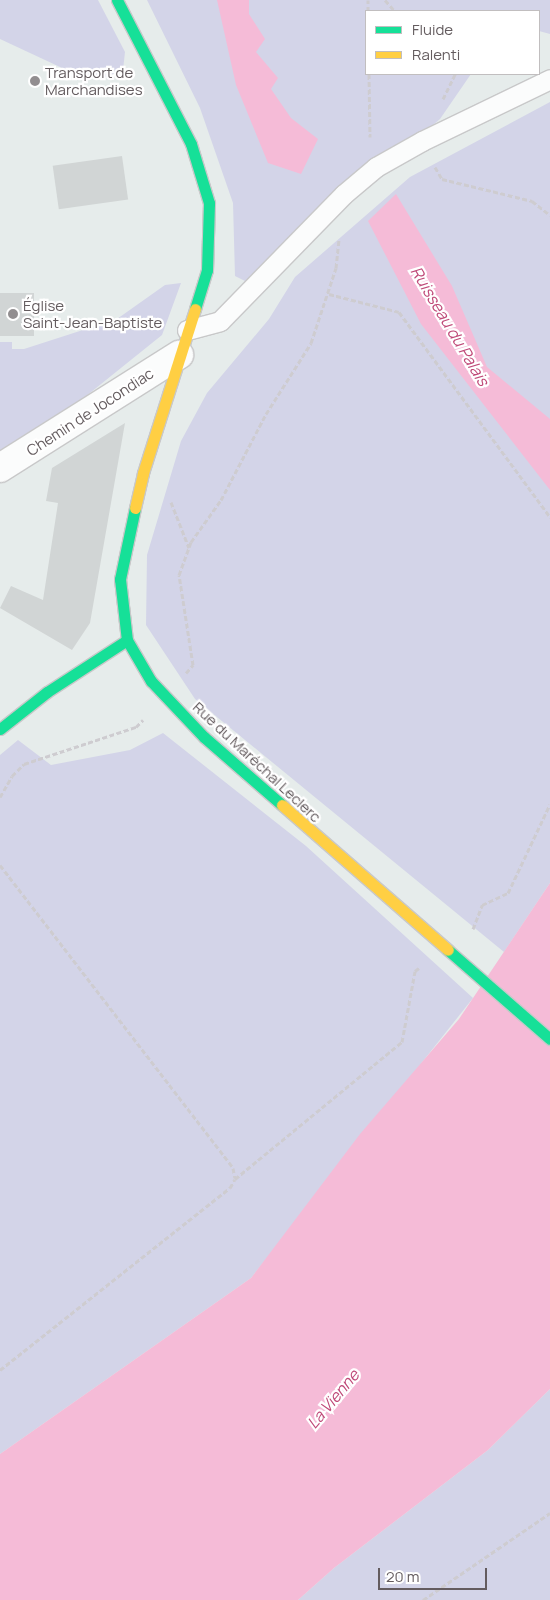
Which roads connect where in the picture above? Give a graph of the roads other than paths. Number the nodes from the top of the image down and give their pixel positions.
1 (116, 0) edge
2 (550, 79) edge
3 (183, 343) junction
4 (0, 468) edge
5 (127, 640) junction
6 (0, 728) edge
7 (550, 1039) edge

1 - 3 main road, Rue du Maréchal Leclerc
2 - 3 lane
3 - 4 street, Chemin de Jocondiac
3 - 5 main road, Rue du Maréchal Leclerc
5 - 6 main road
5 - 7 main road, Rue du Maréchal Leclerc

